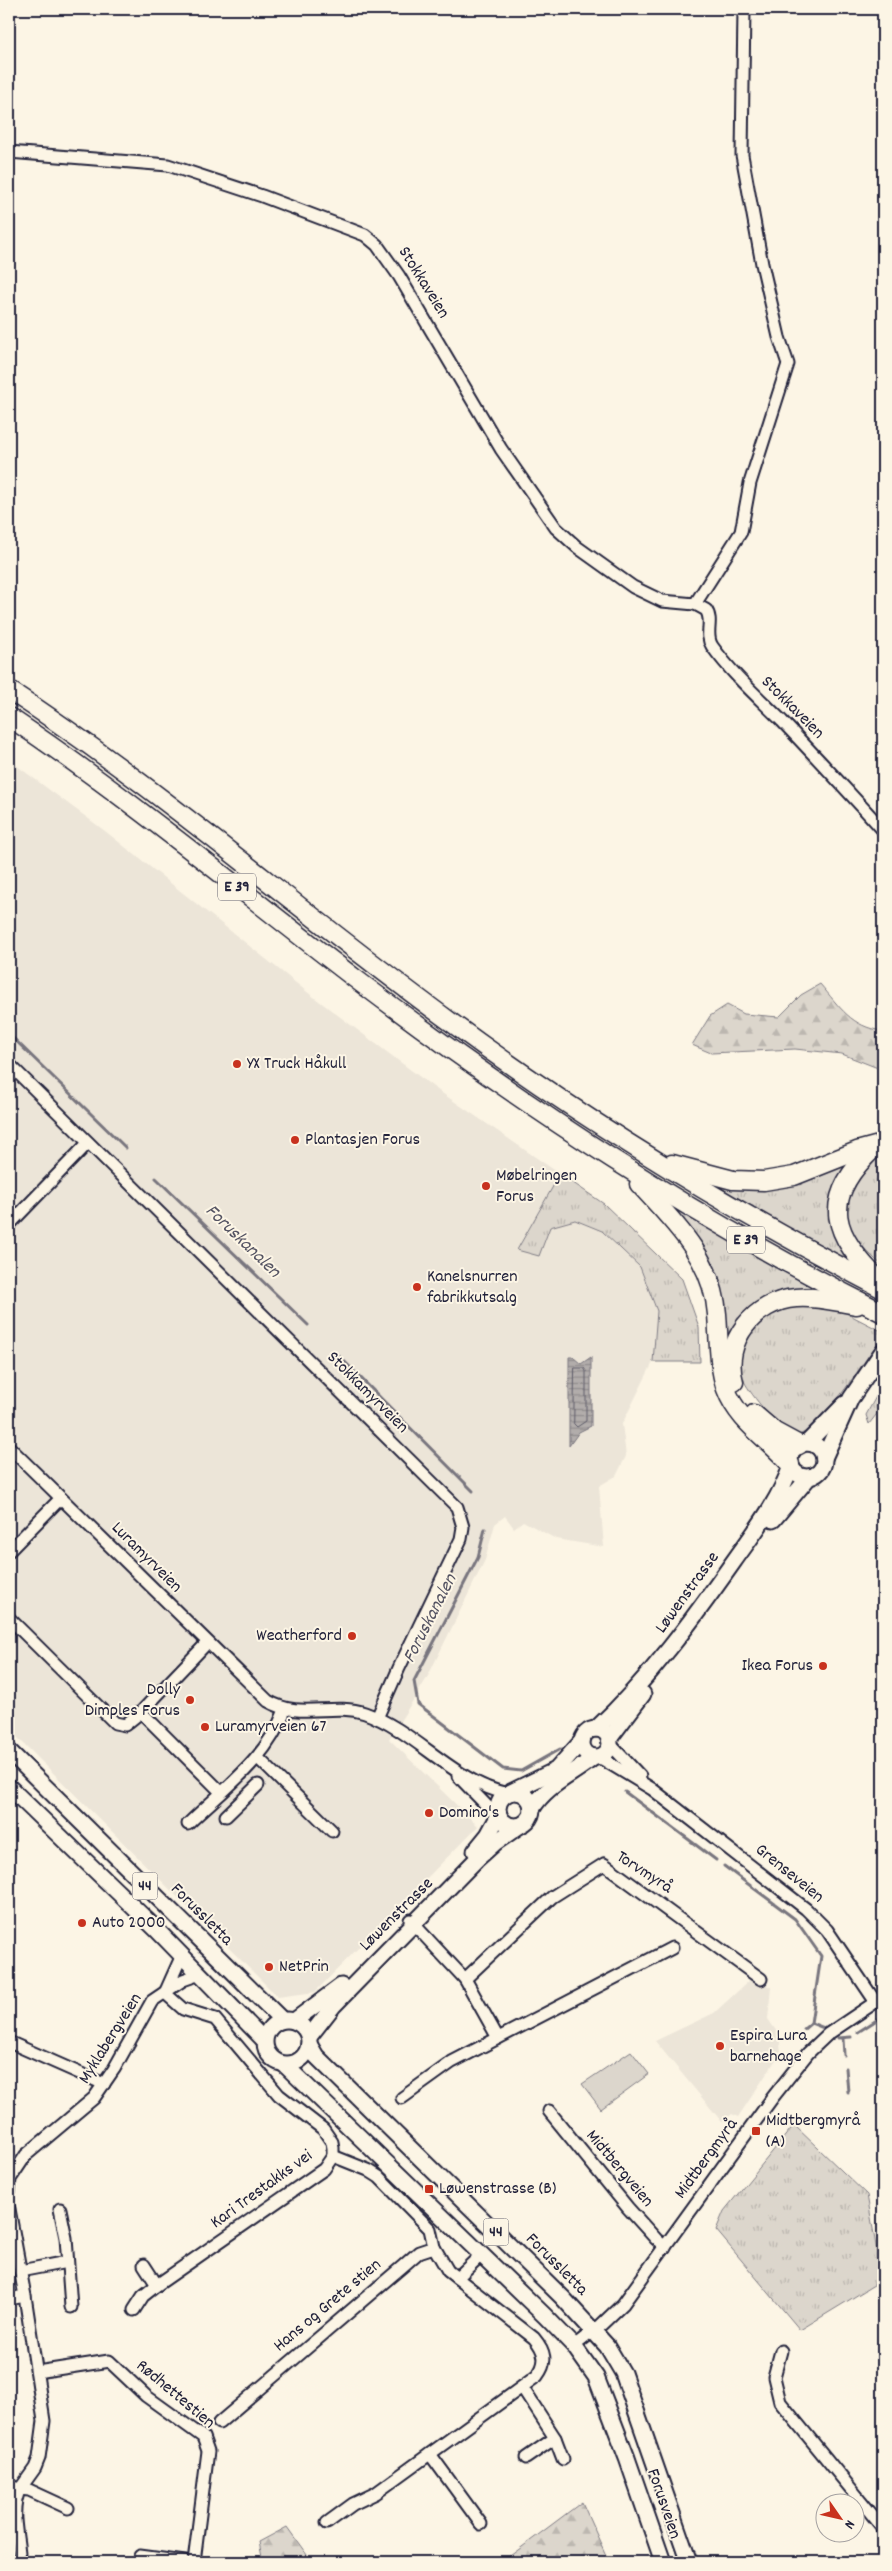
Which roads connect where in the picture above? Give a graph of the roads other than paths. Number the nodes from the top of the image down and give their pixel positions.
1 (744, 9) edge
2 (9, 152) edge
3 (695, 604) junction
4 (9, 690) edge
5 (9, 717) edge
6 (883, 830) edge
7 (9, 1064) edge
8 (88, 1143) junction
9 (880, 1145) edge
10 (647, 1157) junction
11 (623, 1167) junction
12 (9, 1225) edge
13 (883, 1285) edge
14 (883, 1289) edge
15 (878, 1310) edge
16 (882, 1353) edge
17 (851, 1398) junction
18 (803, 1444) junction
19 (9, 1447) edge
20 (824, 1458) junction
21 (791, 1464) junction
22 (810, 1477) junction
23 (61, 1498) junction
24 (9, 1550) edge
25 (9, 1618) edge
26 (207, 1643) junction
27 (285, 1710) junction
28 (141, 1712) junction
29 (377, 1718) junction
30 (596, 1729) junction
31 (582, 1741) junction
32 (610, 1741) junction
33 (9, 1751) edge
34 (596, 1757) junction
35 (258, 1758) junction
36 (446, 1764) junction
37 (258, 1785) dead end
38 (9, 1787) edge
39 (652, 1789) junction
40 (221, 1792) junction
41 (510, 1793) junction
42 (532, 1809) junction
43 (499, 1814) junction
44 (226, 1816) dead end
45 (188, 1824) dead end
46 (519, 1826) junction
47 (332, 1831) dead end
48 (412, 1922) junction
49 (672, 1948) dead end
50 (182, 1955) junction
51 (200, 1974) junction
52 (761, 1978) dead end
53 (466, 1979) junction
54 (165, 1993) junction
55 (879, 1999) edge
56 (288, 2021) junction
57 (498, 2038) junction
58 (264, 2040) junction
59 (309, 2041) junction
60 (9, 2042) edge
61 (285, 2065) junction
62 (104, 2084) junction
63 (402, 2098) dead end
64 (549, 2111) dead end
65 (333, 2156) junction
66 (10, 2179) edge
67 (9, 2192) edge
68 (9, 2209) edge
69 (60, 2209) dead end
70 (434, 2247) junction
71 (665, 2247) junction
72 (482, 2254) junction
73 (66, 2262) junction
74 (144, 2265) dead end
75 (20, 2271) junction
76 (457, 2278) junction
77 (157, 2285) junction
78 (25, 2296) junction
79 (9, 2299) edge
80 (71, 2307) dead end
81 (134, 2310) dead end
82 (595, 2331) junction
83 (574, 2346) junction
84 (781, 2351) dead end
85 (37, 2372) junction
86 (522, 2387) junction
87 (219, 2423) dead end
88 (555, 2438) junction
89 (430, 2454) junction
90 (526, 2458) dead end
91 (564, 2459) dead end
92 (14, 2487) edge
93 (68, 2508) dead end
94 (671, 2511) joint
95 (327, 2523) dead end
96 (481, 2524) dead end
97 (883, 2528) edge
98 (19, 2553) dead end
99 (140, 2556) dead end
100 (185, 2562) edge
101 (194, 2562) edge
102 (663, 2562) edge
103 (689, 2562) edge

1 - 3 street
2 - 3 street, Stokkaveien
3 - 6 street, Stokkaveien
4 - 10 highway, E 39
5 - 11 highway, E 39
7 - 8 street, Stokkamyrveien
8 - 12 street
8 - 29 street, Stokkamyrveien
9 - 10 highway, E 39
9 - 13 highway, E 39
10 - 14 highway, E 39
11 - 15 highway, E 39
11 - 21 highway, E 39
15 - 18 highway, E 39
16 - 17 main road
17 - 18 main road
17 - 20 main road
18 - 20 main road
18 - 21 main road
19 - 23 street, Luramyrveien
20 - 22 main road
21 - 22 main road
21 - 30 main road, Løwenstrasse
22 - 32 main road, Løwenstrasse
23 - 24 street
23 - 26 street, Luramyrveien
25 - 28 street
26 - 27 street, Luramyrveien
26 - 28 street
27 - 29 street
27 - 35 street
28 - 40 street
29 - 36 street
30 - 31 main road
30 - 32 main road
31 - 34 main road
31 - 41 main road
32 - 34 main road
32 - 39 street, Grenseveien
33 - 56 main road, Forussletta / 44
34 - 39 street, Grenseveien
34 - 42 main road
35 - 40 street
35 - 47 street
36 - 41 street
36 - 43 street
37 - 44 street
38 - 50 main road, 44
39 - 55 street, Grenseveien
40 - 45 street
41 - 42 main road
41 - 43 main road
42 - 46 main road
43 - 46 main road
43 - 48 main road, Løwenstrasse
46 - 48 main road, Løwenstrasse
48 - 53 street
48 - 56 main road, Løwenstrasse
48 - 59 main road, Løwenstrasse
49 - 57 street
50 - 51 main road, 44
50 - 54 street, Myklabergveien
51 - 54 street, Myklabergveien
51 - 58 main road, 44
52 - 53 street, Torvmyrå
53 - 57 street
54 - 62 street, Myklabergveien
54 - 65 street, Kari Trestakks vei
55 - 71 street, Midtbergmyrå
56 - 58 main road
56 - 59 main road, 44
57 - 63 street
58 - 61 main road, 44
59 - 61 main road
59 - 82 main road, Forussletta / 44
60 - 62 street
61 - 72 main road, 44
62 - 66 street, Myklabergveien
64 - 71 street, Midtbergveien
65 - 70 street
65 - 77 street, Kari Trestakks vei
66 - 67 street, Myklabergveien
68 - 75 street
69 - 73 street
70 - 76 street
70 - 87 street, Hans og Grete stien
71 - 82 street, Midtbergmyrå
72 - 76 street
72 - 83 main road, 44
73 - 75 street
73 - 80 street
74 - 77 street
75 - 78 street
76 - 86 street
77 - 81 street, Kari Trestakks vei
78 - 79 street
78 - 85 street
82 - 83 street, Midtbergmyrå
82 - 94 main road, Forussletta / 44
83 - 102 main road, Forusveien / 44
84 - 97 street
85 - 92 street
85 - 101 street, Rødhettestien
86 - 88 street
86 - 89 street
88 - 90 street
88 - 91 street
89 - 95 street
89 - 96 street
92 - 93 street
92 - 98 street
94 - 103 main road, Forusveien / 44
99 - 100 street

